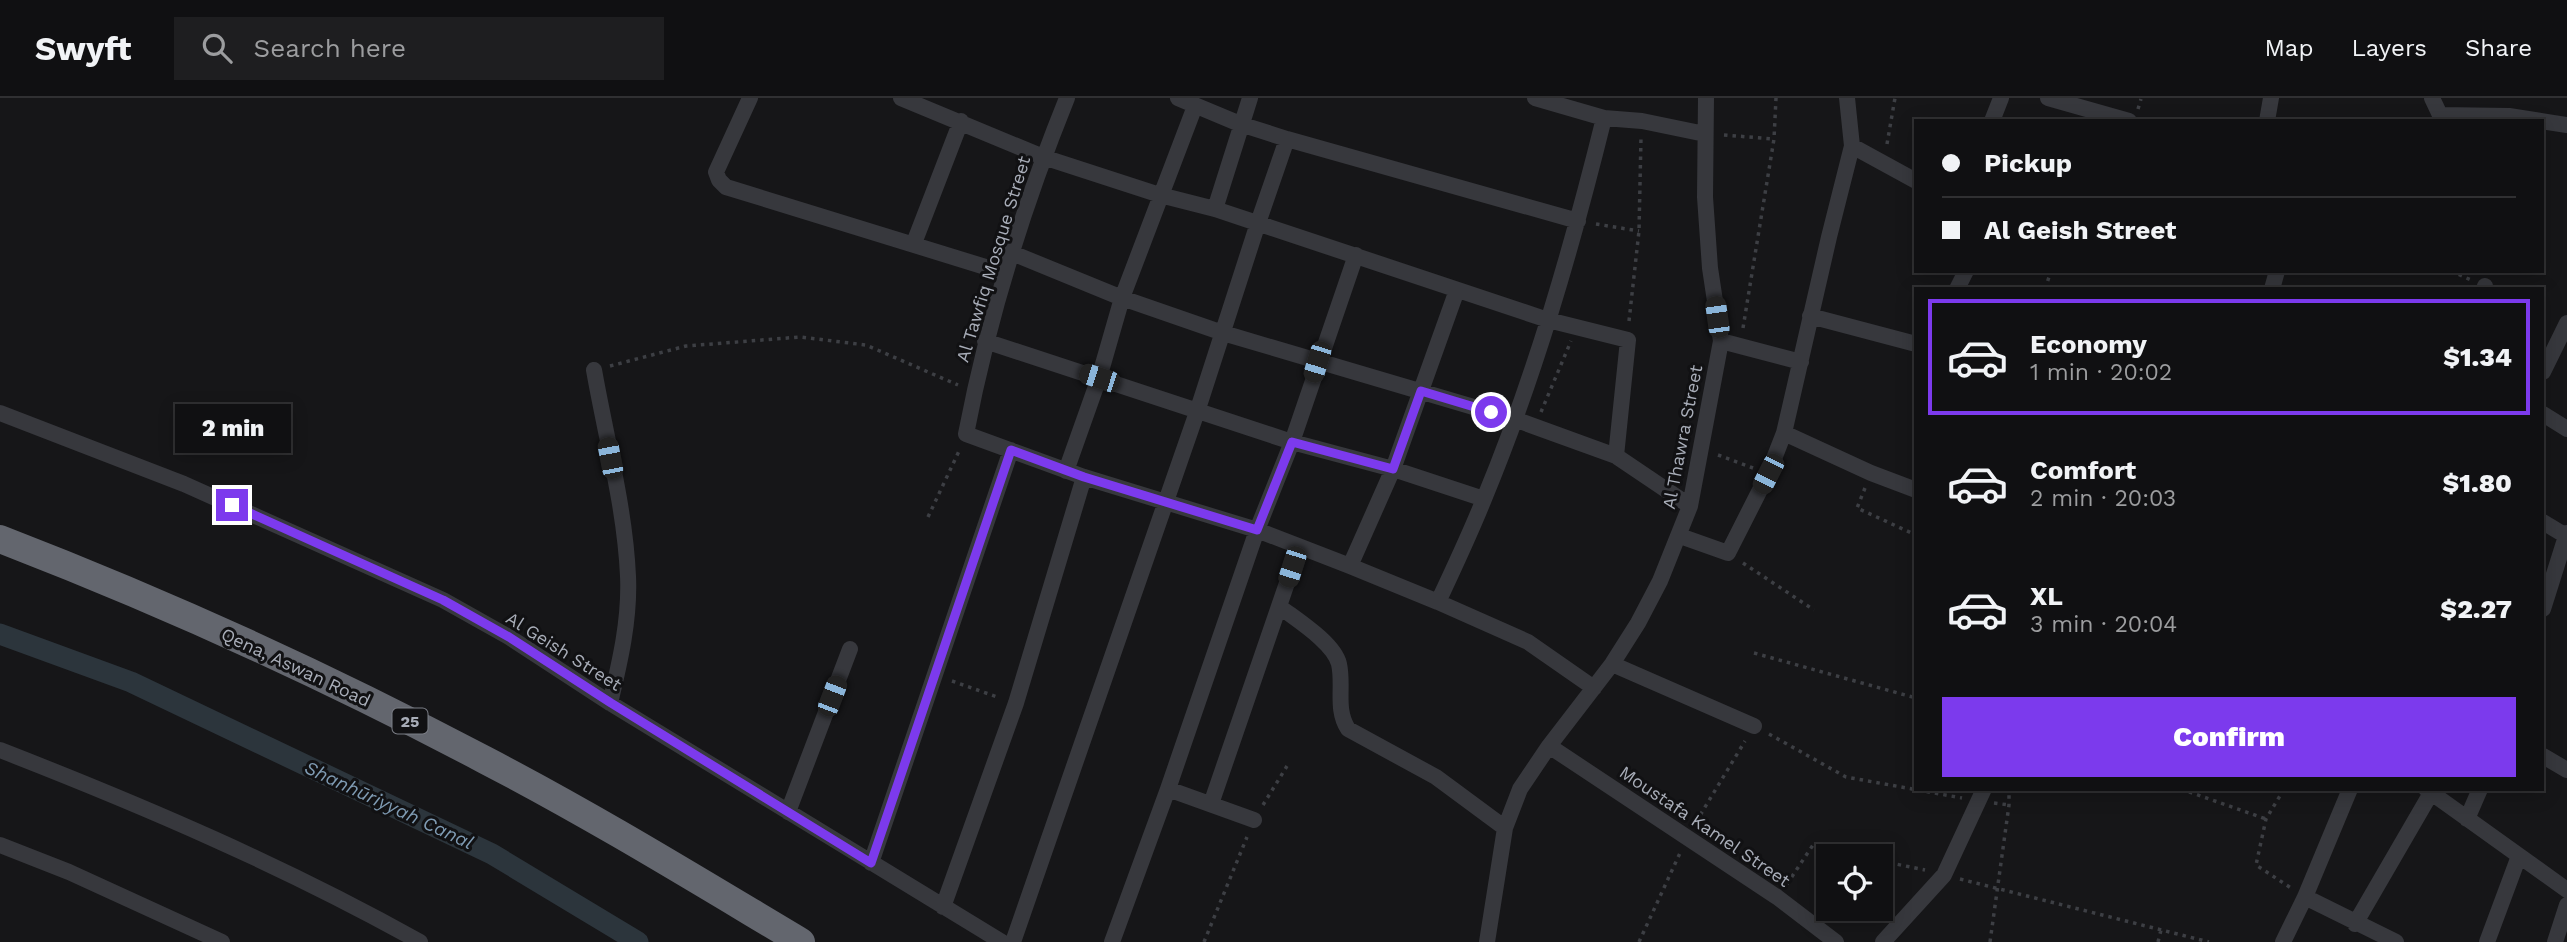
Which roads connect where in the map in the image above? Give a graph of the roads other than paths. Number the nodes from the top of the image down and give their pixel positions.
1 (750, 98) edge
2 (901, 98) edge
3 (1067, 98) edge
4 (1178, 98) edge
5 (1250, 98) edge
6 (1535, 98) edge
7 (1706, 98) edge
8 (1847, 98) edge
9 (2001, 98) edge
10 (2048, 98) edge
11 (2271, 98) edge
12 (2432, 98) edge
13 (1195, 106) junction
14 (1604, 118) junction
15 (1993, 119) edge
16 (2122, 119) edge
17 (2267, 119) edge
18 (2528, 119) edge
19 (961, 121) junction
20 (2544, 121) edge
21 (1240, 124) junction
22 (2567, 125) edge
23 (1705, 134) junction
24 (1287, 139) junction
25 (1852, 146) junction
26 (1043, 158) junction
27 (1914, 180) edge
28 (1160, 195) junction
29 (1215, 209) junction
30 (1578, 221) junction
31 (1258, 223) junction
32 (914, 243) junction
33 (1012, 253) junction
34 (1356, 255) junction
35 (1006, 273) junction
36 (1457, 290) junction
37 (1122, 298) junction
38 (1810, 316) junction
39 (1548, 320) junction
40 (2567, 323) edge
41 (1223, 333) junction
42 (985, 341) junction
43 (1721, 341) junction
44 (1914, 343) edge
45 (1317, 362) junction
46 (1801, 362) junction
47 (594, 370) road end
48 (2544, 370) edge
49 (1099, 378) junction
50 (1421, 391) junction
51 (0, 412) edge
52 (1197, 412) junction
53 (2544, 415) edge
54 (1514, 419) junction
55 (2567, 429) edge
56 (1784, 433) junction
57 (1292, 442) junction
58 (1011, 450) junction
59 (1616, 456) junction
60 (1393, 469) junction
61 (1066, 471) junction
62 (1084, 477) junction
63 (1914, 490) edge
64 (1484, 499) junction
65 (1164, 503) junction
66 (1690, 506) junction
67 (2544, 523) edge
68 (1257, 530) junction
69 (2566, 535) edge
70 (1679, 536) junction
71 (0, 539) edge
72 (1298, 548) junction
73 (1350, 566) junction
74 (1438, 602) junction
75 (2544, 606) edge
76 (1280, 607) junction
77 (850, 649) dead end
78 (1612, 664) junction
79 (1594, 688) junction
80 (611, 703) junction
81 (1754, 726) road end
82 (1549, 746) junction
83 (0, 750) edge
84 (2544, 757) edge
85 (2567, 770) edge
86 (1168, 789) junction
87 (2349, 791) edge
88 (2429, 791) edge
89 (2479, 791) edge
90 (1981, 795) edge
91 (1211, 804) junction
92 (788, 812) junction
93 (2468, 819) junction
94 (1254, 820) road end
95 (1505, 828) junction
96 (0, 845) edge
97 (2519, 856) junction
98 (871, 863) junction
99 (2567, 890) edge
100 (2305, 897) junction
101 (2567, 905) edge
102 (943, 907) junction
103 (2355, 924) junction
104 (222, 942) edge
105 (420, 942) edge
106 (801, 942) edge
107 (1002, 942) edge
108 (1013, 942) edge
109 (1112, 942) edge
110 (1487, 942) edge
111 (1836, 942) edge
112 (1882, 942) edge
113 (2283, 942) edge
114 (2396, 942) edge
115 (2487, 942) edge
116 (2555, 942) edge

1 - 32 street
2 - 19 street
3 - 26 street, Al Tawfiq Mosque Street
4 - 13 street
5 - 21 street
6 - 14 street
7 - 23 street, Al Thawra Street
8 - 25 street
9 - 15 street
10 - 16 street
11 - 17 street
12 - 18 street
13 - 21 street
13 - 28 street
14 - 23 street
14 - 30 street
19 - 26 street
19 - 32 street
20 - 22 street
21 - 24 street
21 - 29 street
23 - 43 street, Al Thawra Street
24 - 30 street
24 - 31 street
25 - 27 street
25 - 38 street
26 - 28 street
26 - 33 street, Al Tawfiq Mosque Street
28 - 29 street
28 - 37 street
29 - 31 street
30 - 39 street
31 - 34 street
31 - 41 street
32 - 35 street
33 - 35 street, Al Tawfiq Mosque Street
33 - 37 street
34 - 36 street
34 - 45 street
35 - 42 street, Al Tawfiq Mosque Street
36 - 39 street
36 - 50 street
37 - 41 street
37 - 49 street
38 - 44 street
38 - 46 street
39 - 54 street
39 - 59 street
40 - 48 street
41 - 45 street
41 - 52 street
42 - 49 street
42 - 58 street, Al Tawfiq Mosque Street
43 - 46 street
43 - 66 street, Al Thawra Street
45 - 50 street
45 - 57 street
46 - 56 street
47 - 80 street
49 - 52 street
49 - 61 street
50 - 54 street
50 - 60 street
51 - 80 street, Al Geish Street
52 - 57 street
52 - 65 street
53 - 55 street
54 - 59 street
54 - 64 street
56 - 63 street
56 - 70 street
57 - 60 street
57 - 68 street
58 - 61 street
58 - 98 street
59 - 66 street
60 - 64 street
60 - 73 street
61 - 62 street
62 - 65 street
62 - 102 street
64 - 74 street
65 - 68 street
65 - 108 street
66 - 70 street, Al Thawra Street
67 - 69 street
68 - 72 street
68 - 86 street
69 - 75 street
70 - 78 street, Al Thawra Street
71 - 106 highway, Qena, Aswan Road / 25
72 - 73 street
72 - 76 street
73 - 74 street
74 - 79 street
76 - 91 street
76 - 95 street
77 - 92 street
78 - 79 street, Al Thawra Street
78 - 81 street
79 - 82 street, Al Thawra Street
80 - 92 street, Al Geish Street
82 - 95 street, Al Thawra Street
82 - 111 street, Moustafa Kamel Street
83 - 105 street
84 - 85 street
86 - 91 street
86 - 109 street
87 - 100 street
88 - 93 street
88 - 103 street
89 - 93 street
90 - 112 street
91 - 94 street
92 - 98 street, Al Geish Street
93 - 97 street
95 - 110 street, Al Thawra Street
96 - 104 street
97 - 99 street
97 - 115 street
98 - 102 street, Al Geish Street
100 - 103 street
100 - 113 street
101 - 116 street
102 - 107 street, Al Geish Street
103 - 114 street

